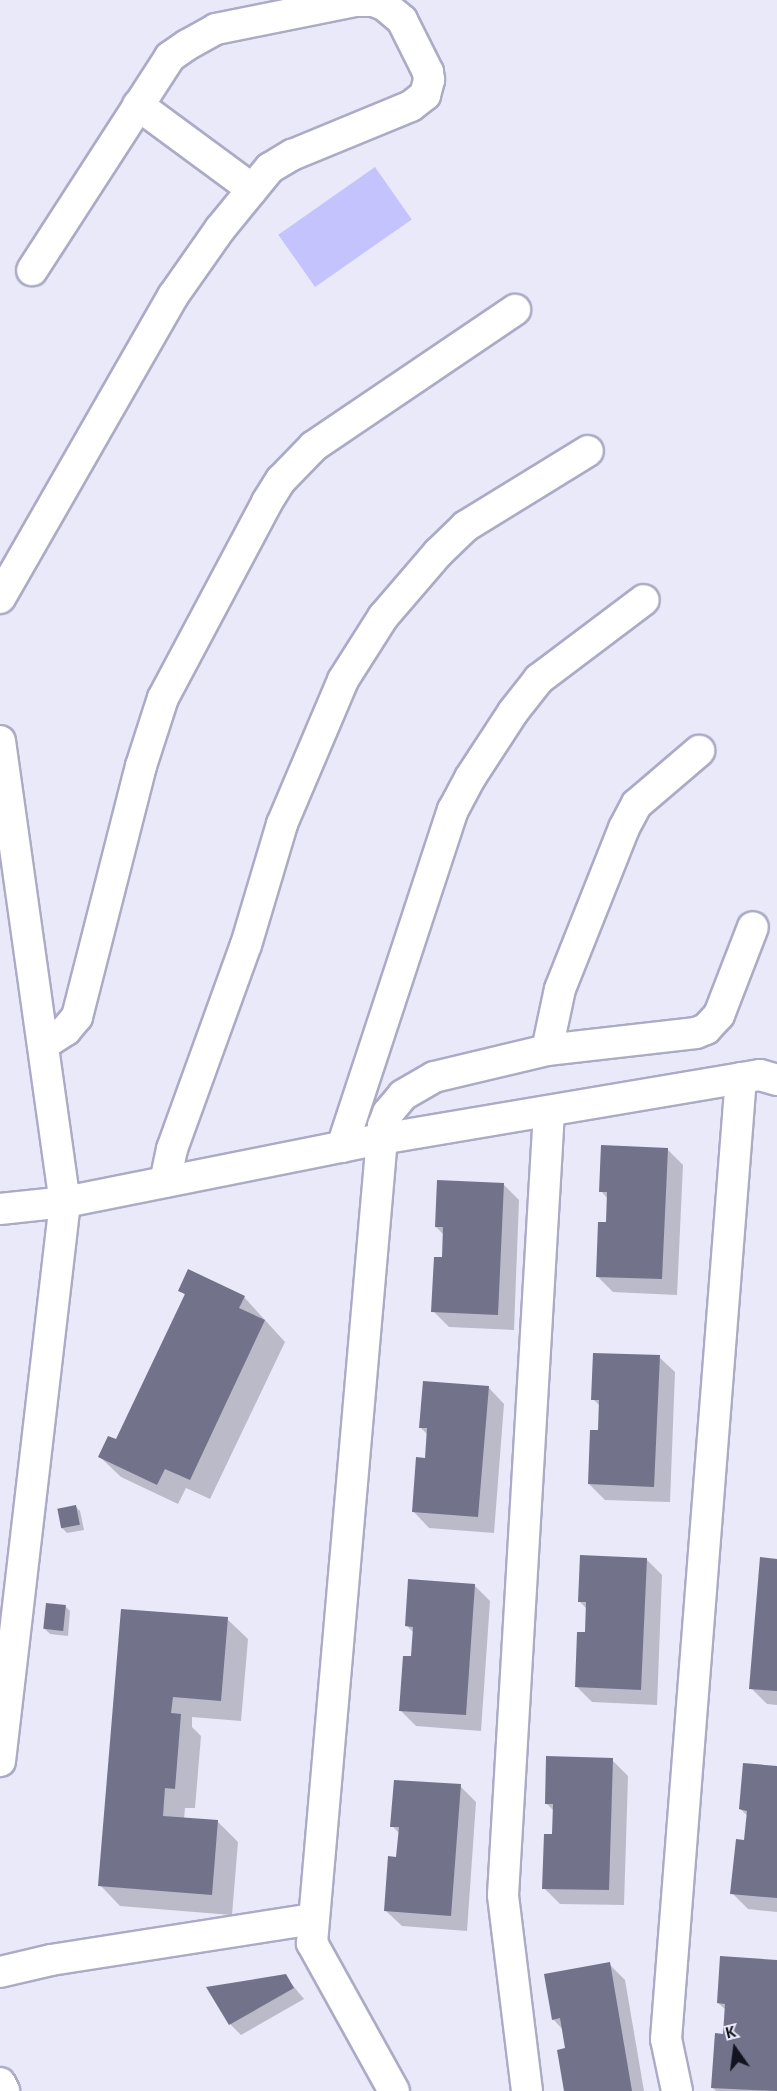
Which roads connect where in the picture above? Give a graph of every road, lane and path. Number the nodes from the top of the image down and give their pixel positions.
1 (138, 105) junction
2 (252, 189) junction
3 (32, 270) dead end
4 (514, 310) dead end
5 (588, 451) dead end
6 (0, 598) edge
7 (644, 600) dead end
8 (0, 741) edge
9 (699, 751) dead end
10 (753, 927) dead end
11 (43, 1045) junction
12 (547, 1050) junction
13 (741, 1078) junction
14 (777, 1080) edge
15 (549, 1111) junction
16 (381, 1139) junction
17 (342, 1147) junction
18 (165, 1182) junction
19 (64, 1202) junction
20 (0, 1209) edge
21 (0, 1761) edge
22 (314, 1919) junction
23 (0, 1972) edge
24 (0, 2083) edge
25 (4, 2091) edge
26 (394, 2091) edge
27 (527, 2091) edge
28 (676, 2091) edge

1 - 2 street
1 - 2 street
1 - 3 street
2 - 6 street
4 - 11 street
5 - 18 street
7 - 17 street
8 - 11 street
9 - 12 street
10 - 12 street
11 - 19 street
12 - 16 street
13 - 14 street
13 - 15 street
13 - 28 street
15 - 16 street
15 - 27 street
16 - 17 street
16 - 22 street
17 - 18 street
18 - 19 street
19 - 20 street
19 - 21 street
22 - 23 street
22 - 26 street
24 - 25 street

